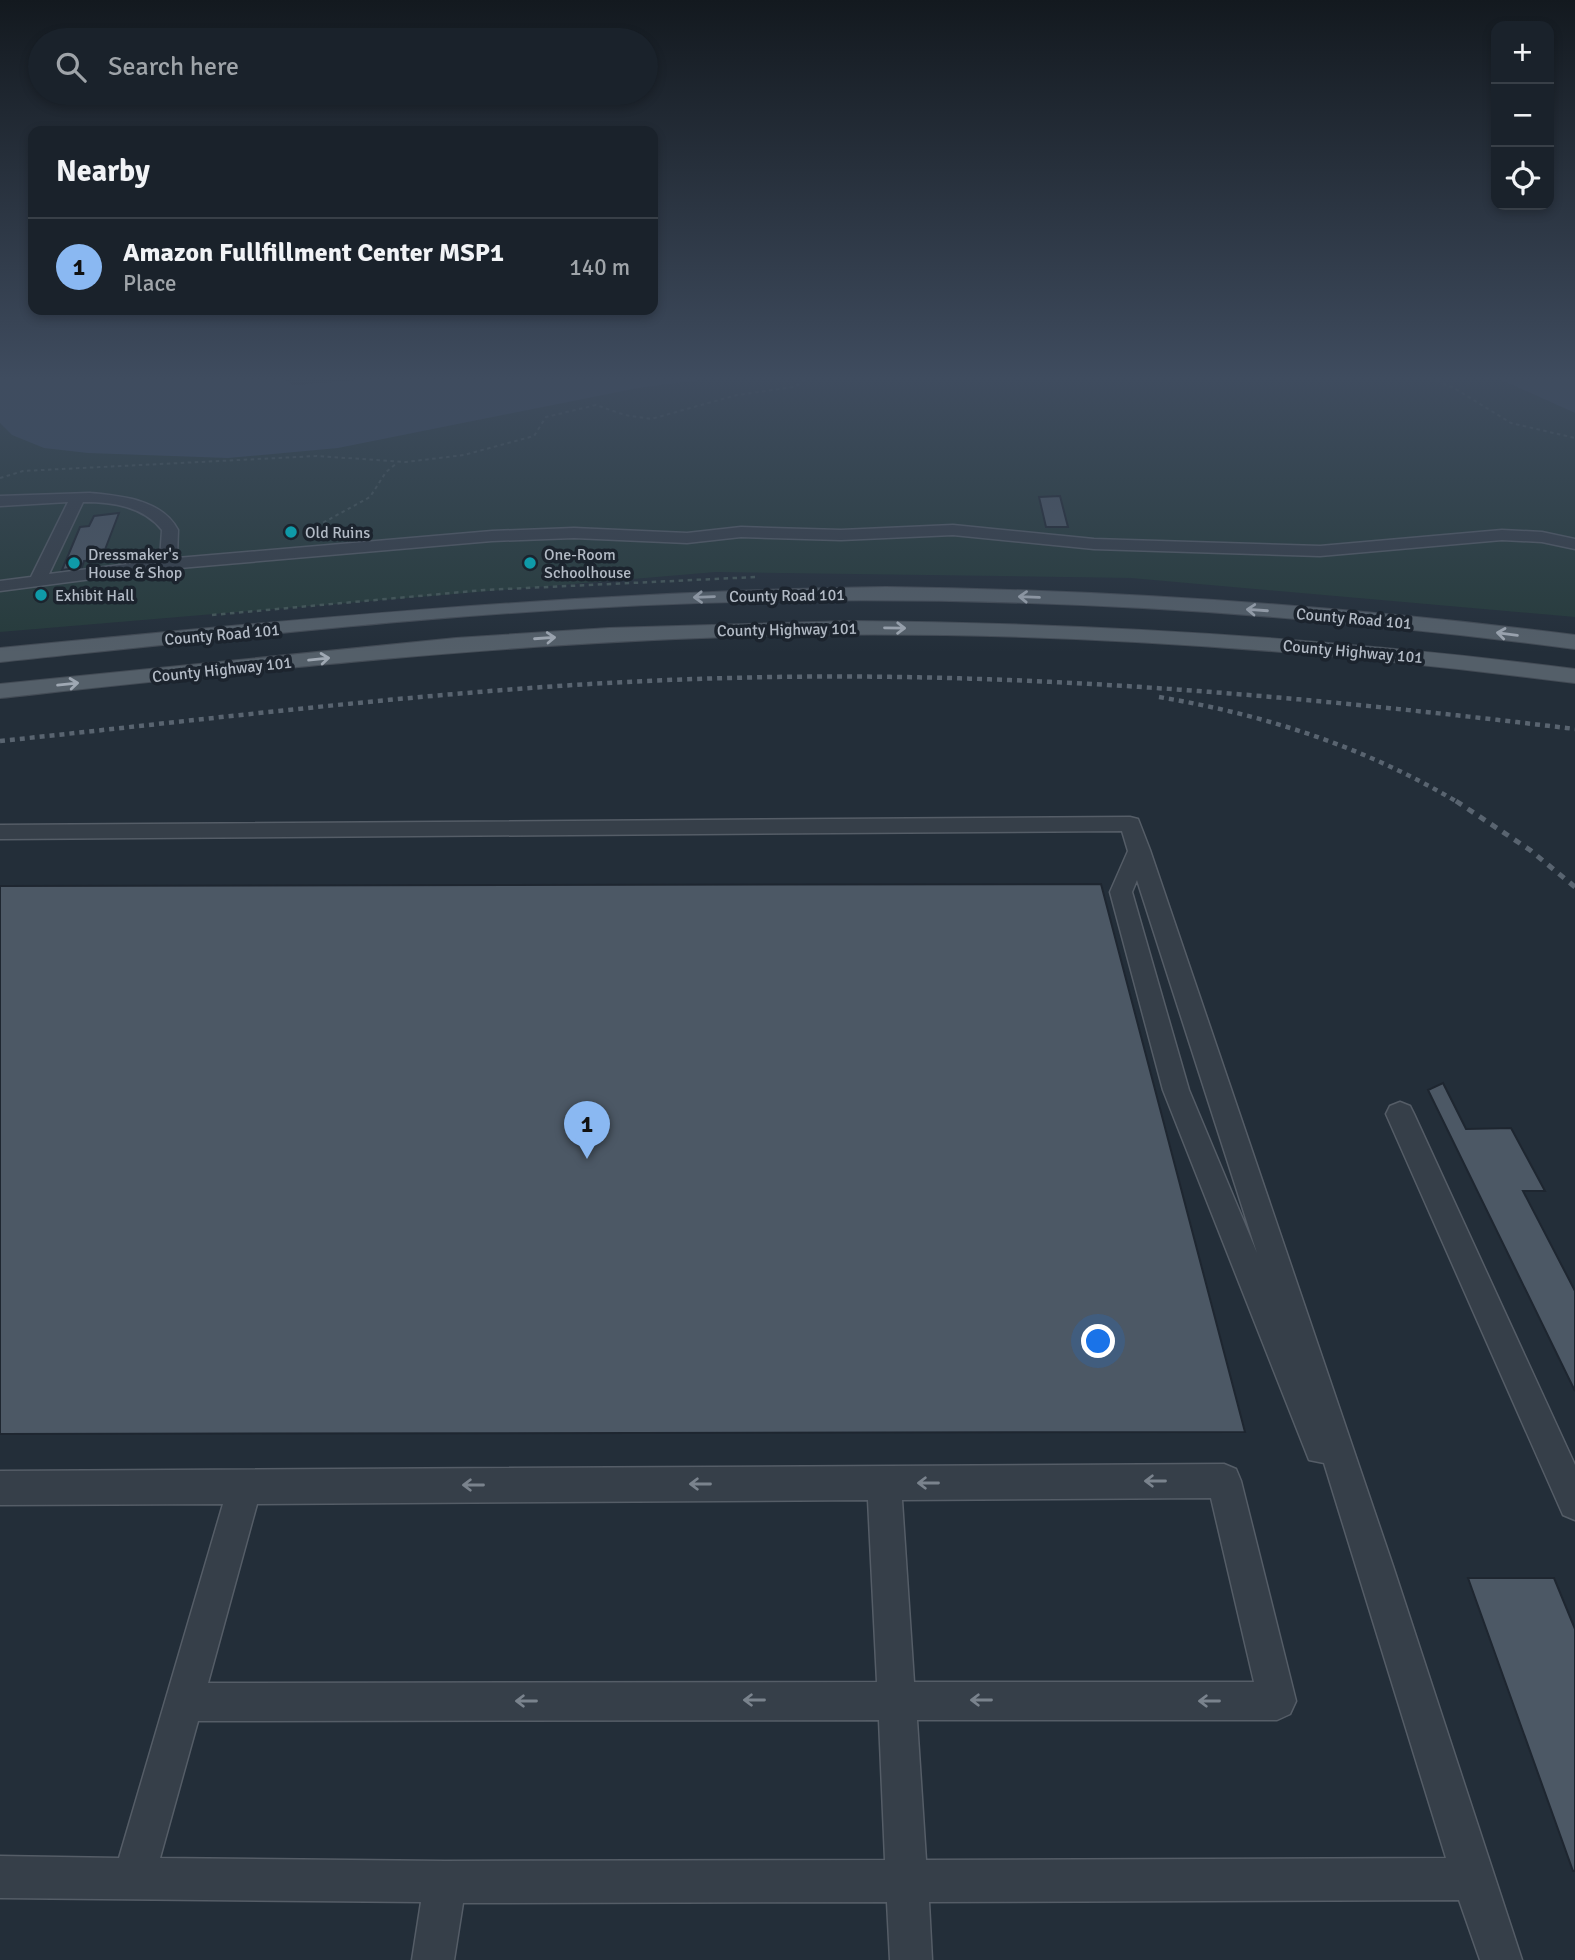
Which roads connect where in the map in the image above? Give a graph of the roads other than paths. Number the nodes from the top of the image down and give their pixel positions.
1 (77, 499) junction
2 (0, 501) edge
3 (1575, 544) edge
4 (168, 564) junction
5 (37, 582) junction
6 (0, 586) edge
7 (1575, 642) edge
8 (0, 655) edge
9 (1575, 676) edge
10 (0, 691) edge
11 (0, 832) edge
12 (1139, 850) junction
13 (1400, 1114) dead end
14 (884, 1483) junction
15 (245, 1487) junction
16 (0, 1488) edge
17 (1575, 1503) edge
18 (1375, 1566) junction
19 (897, 1700) junction
20 (185, 1702) junction
21 (0, 1877) edge
22 (134, 1877) junction
23 (1473, 1879) junction
24 (907, 1881) junction
25 (445, 1882) junction
26 (433, 1960) edge
27 (911, 1960) edge
28 (1501, 1960) edge

1 - 2 lane
1 - 4 lane
1 - 5 lane
3 - 4 lane
4 - 5 lane
5 - 6 lane
7 -> 8 main road, County Road 101
10 -> 9 main road, County Highway 101
11 - 12 lane
12 - 18 lane
12 - 18 lane
13 - 17 lane
14 -> 15 lane
14 - 19 lane
14 - 19 lane
15 - 16 lane
15 - 20 lane
18 - 23 lane
19 -> 20 lane
19 - 24 lane
20 - 22 lane
21 - 22 lane
22 - 25 lane
23 - 24 lane
23 - 28 lane
24 - 25 lane
24 - 27 lane
25 - 26 lane

